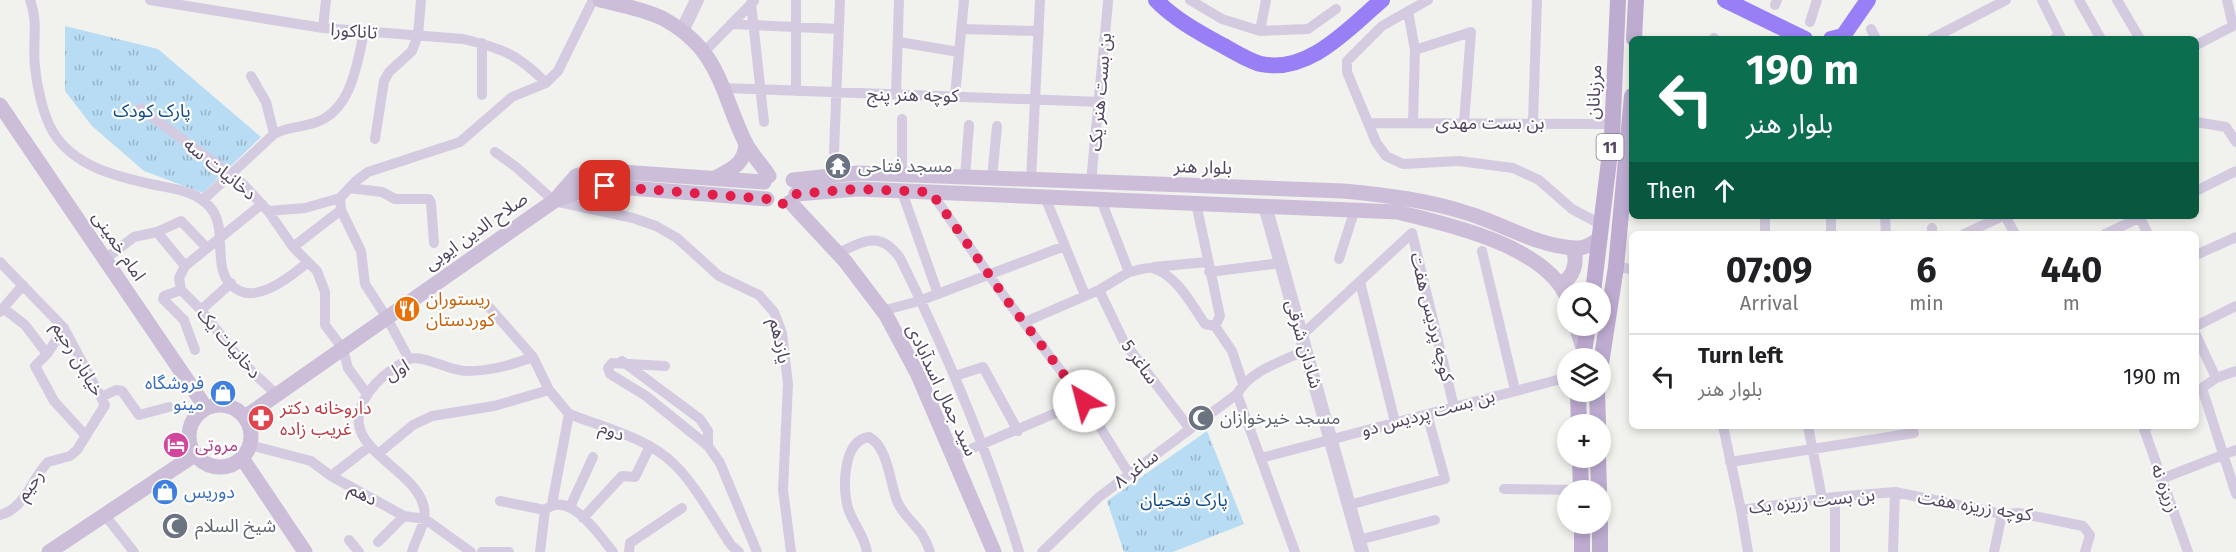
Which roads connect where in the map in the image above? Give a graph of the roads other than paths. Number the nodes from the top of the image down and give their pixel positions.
1 (30, 0) edge
2 (150, 0) edge
3 (326, 0) edge
4 (421, 0) edge
5 (593, 0) edge
6 (600, 0) edge
7 (697, 0) edge
8 (796, 0) edge
9 (840, 0) edge
10 (899, 0) edge
11 (964, 0) edge
12 (1040, 0) edge
13 (1190, 0) edge
14 (1266, 0) edge
15 (1428, 0) edge
16 (1537, 0) edge
17 (1617, 0) edge
18 (1636, 0) edge
19 (1817, 0) edge
20 (2006, 0) edge
21 (2042, 0) edge
22 (2079, 0) edge
23 (2117, 0) edge
24 (2227, 0) edge
25 (753, 2) edge
26 (1108, 2) dead end
27 (1985, 5) edge
28 (1336, 9) dead end
29 (1408, 11) junction
30 (1810, 22) dead end
31 (731, 24) junction
32 (754, 26) junction
33 (796, 27) junction
34 (323, 28) junction
35 (2235, 28) edge
36 (839, 29) junction
37 (961, 29) junction
38 (682, 31) junction
39 (1039, 31) junction
40 (1260, 31) junction
41 (364, 32) junction
42 (418, 35) junction
43 (1634, 36) edge
44 (1936, 36) edge
45 (2060, 36) edge
46 (2099, 36) edge
47 (2138, 36) edge
48 (899, 42) junction
49 (482, 44) junction
50 (2199, 44) edge
51 (1415, 50) junction
52 (704, 52) junction
53 (959, 52) junction
54 (252, 76) dead end
55 (546, 83) junction
56 (725, 88) junction
57 (760, 89) junction
58 (796, 91) junction
59 (836, 93) junction
60 (896, 94) junction
61 (482, 95) dead end
62 (955, 96) junction
63 (1036, 98) junction
64 (1101, 102) junction
65 (0, 105) edge
66 (140, 108) dead end
67 (902, 119) dead end
68 (764, 122) dead end
69 (1533, 122) junction
70 (2199, 122) edge
71 (1368, 123) junction
72 (1413, 123) junction
73 (1464, 123) junction
74 (1612, 124) junction
75 (969, 125) dead end
76 (997, 126) dead end
77 (274, 134) junction
78 (375, 139) dead end
79 (2236, 142) edge
80 (746, 143) junction
81 (495, 152) dead end
82 (1629, 171) edge
83 (2236, 171) edge
84 (231, 174) junction
85 (840, 174) junction
86 (902, 175) junction
87 (965, 177) junction
88 (716, 178) junction
89 (992, 178) junction
90 (767, 179) junction
91 (1031, 180) junction
92 (1091, 182) junction
93 (349, 188) junction
94 (1266, 189) junction
95 (2199, 189) edge
96 (793, 192) junction
97 (902, 192) junction
98 (931, 192) junction
99 (1045, 197) junction
100 (340, 198) junction
101 (767, 199) junction
102 (203, 200) junction
103 (1101, 200) junction
104 (554, 201) junction
105 (1196, 203) junction
106 (1265, 206) junction
107 (265, 208) junction
108 (1355, 208) junction
109 (341, 210) junction
110 (1997, 219) edge
111 (2135, 219) edge
112 (1971, 231) edge
113 (2111, 231) edge
114 (158, 232) junction
115 (1601, 232) junction
116 (220, 237) junction
117 (2236, 237) edge
118 (434, 243) dead end
119 (1065, 246) junction
120 (206, 247) junction
121 (293, 247) junction
122 (1573, 248) junction
123 (1482, 251) dead end
124 (838, 253) junction
125 (2199, 254) edge
126 (1339, 259) dead end
127 (104, 260) junction
128 (0, 262) edge
129 (308, 262) junction
130 (1281, 263) junction
131 (185, 266) junction
132 (1208, 267) junction
133 (1151, 268) junction
134 (1624, 268) edge
135 (1129, 273) junction
136 (989, 274) junction
137 (1359, 282) junction
138 (1557, 282) edge
139 (1566, 282) edge
140 (1594, 282) edge
141 (231, 283) junction
142 (23, 285) junction
143 (181, 290) junction
144 (1099, 290) junction
145 (938, 294) junction
146 (1085, 295) junction
147 (919, 301) junction
148 (2236, 306) edge
149 (489, 307) dead end
150 (2, 310) edge
151 (201, 310) junction
152 (882, 311) junction
153 (387, 318) junction
154 (1025, 322) junction
155 (2199, 324) edge
156 (1215, 326) junction
157 (64, 328) junction
158 (1302, 335) junction
159 (2199, 341) edge
160 (1605, 348) edge
161 (343, 349) junction
162 (195, 350) dead end
163 (1306, 350) junction
164 (47, 354) junction
165 (533, 357) junction
166 (408, 359) junction
167 (622, 361) junction
168 (665, 366) dead end
169 (2236, 371) edge
170 (955, 376) junction
171 (2216, 378) junction
172 (1557, 380) edge
173 (1243, 384) junction
174 (549, 390) junction
175 (1515, 390) junction
176 (2199, 390) edge
177 (367, 394) junction
178 (1236, 394) junction
179 (277, 395) junction
180 (103, 401) junction
181 (1084, 401) junction
182 (1454, 406) junction
183 (169, 407) dead end
184 (206, 408) junction
185 (569, 414) junction
186 (1427, 414) junction
187 (245, 417) junction
188 (1395, 422) junction
189 (1190, 429) junction
190 (1724, 429) edge
191 (1809, 429) edge
192 (2144, 429) edge
193 (1018, 431) junction
194 (1914, 433) dead end
195 (86, 436) junction
196 (1331, 440) junction
197 (370, 446) junction
198 (650, 446) junction
199 (708, 446) junction
200 (983, 446) junction
201 (1813, 448) junction
202 (2236, 450) edge
203 (246, 451) junction
204 (196, 454) junction
205 (378, 454) junction
206 (2223, 455) junction
207 (593, 457) dead end
208 (952, 457) junction
209 (1261, 458) junction
210 (1730, 462) junction
211 (1129, 474) junction
212 (330, 476) junction
213 (2161, 479) junction
214 (1504, 489) dead end
215 (1557, 490) edge
216 (1895, 492) junction
217 (2236, 493) edge
218 (1835, 496) junction
219 (1822, 498) junction
220 (500, 501) dead end
221 (1349, 505) junction
222 (548, 507) junction
223 (570, 507) junction
224 (682, 508) dead end
225 (1741, 510) junction
226 (104, 514) junction
227 (2002, 514) junction
228 (0, 515) edge
229 (405, 516) junction
230 (583, 518) junction
231 (425, 519) junction
232 (1435, 519) dead end
233 (1581, 534) edge
234 (1600, 534) edge
235 (349, 540) dead end
236 (378, 542) dead end
237 (1361, 546) edge
238 (49, 552) edge
239 (134, 552) edge
240 (305, 552) edge
241 (359, 552) edge
242 (412, 552) edge
243 (471, 552) edge
244 (482, 552) edge
245 (509, 552) edge
246 (540, 552) edge
247 (613, 552) edge
248 (629, 552) edge
249 (739, 552) edge
250 (757, 552) edge
251 (791, 552) edge
252 (867, 552) edge
253 (930, 552) edge
254 (994, 552) edge
255 (1019, 552) edge
256 (1042, 552) edge
257 (1294, 552) edge
258 (1582, 552) edge
259 (1600, 552) edge
260 (1748, 552) edge
261 (1835, 552) edge
262 (1893, 552) edge
263 (1994, 552) edge
264 (2085, 552) edge
265 (2188, 552) edge

1 - 102 street
2 - 34 street, تاناکورا
3 - 34 street
4 - 42 street
5 - 55 street
6 - 38 main road
7 - 38 street
8 - 33 street
9 - 36 street
10 - 48 street
11 - 37 street
12 - 39 street
13 - 40 street
14 - 40 street
15 - 29 street
16 - 69 street
17 - 74 main road, مرزبانان / 11
18 - 43 main road
19 - 30 street
20 - 27 street
21 - 45 street
22 - 46 street
23 - 47 street
24 - 35 street
25 - 31 street
25 - 32 street
26 - 64 street, بن بست هنر یک
27 - 44 street
28 - 40 street
29 - 51 street
29 - 71 street
31 - 32 street
31 - 52 street
32 - 33 street
32 - 57 street
33 - 36 street
33 - 58 street
34 - 41 street, تاناکورا
35 - 50 street
36 - 59 street
37 - 39 street
37 - 53 street
38 - 52 main road
39 - 63 street
41 - 42 street, تاناکورا
41 - 77 street
42 - 49 street, تاناکورا
42 - 78 street
48 - 53 street
48 - 60 street
49 - 55 street, تاناکورا
49 - 61 street
51 - 72 street
51 - 73 street
52 - 56 main road
53 - 62 street
54 - 77 street
55 - 93 street
56 - 57 street, کوچه هنر پنج
56 - 80 main road
57 - 58 street, کوچه هنر پنج
57 - 68 street
58 - 59 street, کوچه هنر پنج
59 - 60 street, کوچه هنر پنج
59 - 85 street
60 - 62 street, کوچه هنر پنج
62 - 63 street, کوچه هنر پنج
63 - 64 street, کوچه هنر پنج
63 - 91 street
64 - 92 street, بن بست هنر یک
65 - 127 main road, امام خمینی
66 - 84 street, دخانیات سه
67 - 86 street
69 - 73 street, بن بست مهدی
69 - 74 street, بن بست مهدی
70 - 79 street
71 - 72 street, بن بست مهدی
71 - 115 street
72 - 73 street, بن بست مهدی
74 - 115 main road, مرزبانان / 11
75 - 87 street
76 - 89 street
77 - 84 street
80 - 88 main road
80 - 90 main road
81 - 104 street
82 - 134 main road, 11
83 - 95 street
84 - 102 street
84 - 107 street, دخانیات سه
85 - 86 main road, بلوار هنر
85 - 96 main road, بلوار هنر
86 - 87 main road, بلوار هنر
87 - 89 main road, بلوار هنر
88 - 90 main road
88 - 104 main road
89 - 91 main road, بلوار هنر
90 - 96 main road
90 - 101 main road
91 - 92 main road, بلوار هنر
92 - 94 main road, بلوار هنر
93 - 100 street
93 - 118 street
94 - 106 main road
94 - 122 main road, بلوار هنر
96 - 97 main road, بلوار هنر
96 - 101 main road
96 - 124 main road, سید جمال اسدآبادی
97 - 98 main road, بلوار هنر
97 - 145 street
98 - 99 main road, بلوار هنر
98 - 136 street
99 - 103 main road, بلوار هنر
99 - 119 street
100 - 107 street, دخانیات سه
100 - 109 street
101 - 104 main road, صلاح الدین ایوبی
102 - 116 street
103 - 105 main road, بلوار هنر
103 - 135 street
104 - 153 main road, صلاح الدین ایوبی
104 - 251 street, یازدهم
105 - 106 main road, بلوار هنر
105 - 132 street
106 - 108 main road, بلوار هنر
106 - 130 street, شادان شرقی
107 - 116 street
107 - 121 street, دخانیات سه
108 - 126 street
108 - 138 main road, بلوار هنر
109 - 121 street
109 - 153 street
110 - 112 street
111 - 113 street
114 - 120 street
114 - 127 street
114 - 131 street
115 - 122 main road
115 - 140 main road, مرزبانان / 11
116 - 120 street
116 - 141 street
117 - 125 street
119 - 136 street
119 - 146 street
120 - 131 street
121 - 129 street, دخانیات سه
122 - 139 main road
123 - 175 street
124 - 147 street
124 - 152 main road, سید جمال اسدآبادی
127 - 184 main road, امام خمینی
128 - 142 street, خیابان رحیم
129 - 141 street
129 - 161 street, دخانیات سه
130 - 132 street
130 - 158 street, شادان شرقی
131 - 143 street
132 - 133 street
132 - 156 street
133 - 135 street
133 - 156 street
134 - 160 main road, 11
135 - 144 street
136 - 145 street
136 - 154 street
137 - 158 street, کوچه پردیس هفت
137 - 182 street, کوچه پردیس هفت
137 - 188 street
141 - 151 street
142 - 150 street
142 - 157 street, خیابان رحیم
143 - 151 street, دخانیات یک
143 - 162 street
144 - 146 street
144 - 189 street, ساغر 5
145 - 147 street
146 - 154 street
147 - 152 street
147 - 170 street
148 - 155 street
149 - 165 street, دوم
150 - 164 street
151 - 179 street, دخانیات یک
152 - 208 main road, سید جمال اسدآبادی
153 - 161 main road, صلاح الدین ایوبی
153 - 166 street
154 - 181 street
156 - 173 street
157 - 164 street
157 - 180 street, خیابان رحیم
158 - 163 street, شادان شرقی
159 - 171 street
161 - 177 street, دخانیات سه
161 - 179 main road, صلاح الدین ایوبی
163 - 173 street, ساغر ٨
163 - 196 street, شادان شرقی
164 - 195 street
165 - 166 street, اول
165 - 174 street, دوم
166 - 177 street, اول
167 - 168 street
167 - 199 street
167 - 199 street
169 - 171 street
170 - 193 street
170 - 200 street
171 - 176 street
172 - 175 street, بن بست پردیس دو
173 - 178 street, ساغر ٨
174 - 185 street, دوم
174 - 205 street
175 - 182 street, بن بست پردیس دو
176 - 206 street
177 - 197 street, اول
178 - 189 street, ساغر ٨
178 - 209 street
179 - 187 main road, صلاح الدین ایوبی
180 - 183 street
180 - 195 street, رحیم
181 - 193 street
181 - 211 street
182 - 186 street, بن بست پردیس دو
184 - 187 main road
184 - 204 main road
185 - 198 street, دوم
185 - 222 street
186 - 188 street, بن بست پردیس دو
186 - 221 street
187 - 203 main road
188 - 196 street, بن بست پردیس دو
189 - 211 street, ساغر ٨
190 - 210 street, بن بست زریزه یک
191 - 201 street
192 - 213 street, زریزه نه
193 - 200 street
194 - 201 street
195 - 228 street, رحیم
196 - 209 street, بن بست پردیس دو
196 - 221 street, شادان شرقی
197 - 205 street, اول
197 - 212 street
198 - 230 street
198 - 249 street, دوم
199 - 250 street
200 - 208 street
200 - 255 street
201 - 210 street
201 - 219 street
202 - 206 street
203 - 204 main road
203 - 212 street, دهم
203 - 240 main road
204 - 226 main road
205 - 231 street, اول
206 - 213 street
206 - 217 street
207 - 223 street
208 - 254 main road, سید جمال اسدآبادی
209 - 257 street
210 - 225 street, بن بست زریزه یک
211 - 256 street, ساغر ٨
212 - 229 street, دهم
213 - 265 street, زریزه نه
214 - 215 street
216 - 218 street, بن بست زریزه یک
216 - 227 street, کوچه زریزه هفت
216 - 262 street, کوچه زریزه هفت
218 - 219 street, بن بست زریزه یک
218 - 261 street
219 - 225 street, بن بست زریزه یک
220 - 222 street
221 - 237 street, شادان شرقی
222 - 223 street
222 - 246 street
223 - 230 street
224 - 248 street
225 - 260 street
226 - 238 main road
226 - 239 street
227 - 263 street
227 - 264 street, کوچه زریزه هفت
229 - 231 street, دهم
229 - 236 street
230 - 247 street
231 - 242 street
231 - 243 street, دهم
232 - 237 street
233 - 258 main road
234 - 259 main road
235 - 241 street
244 - 245 street
252 - 253 street

